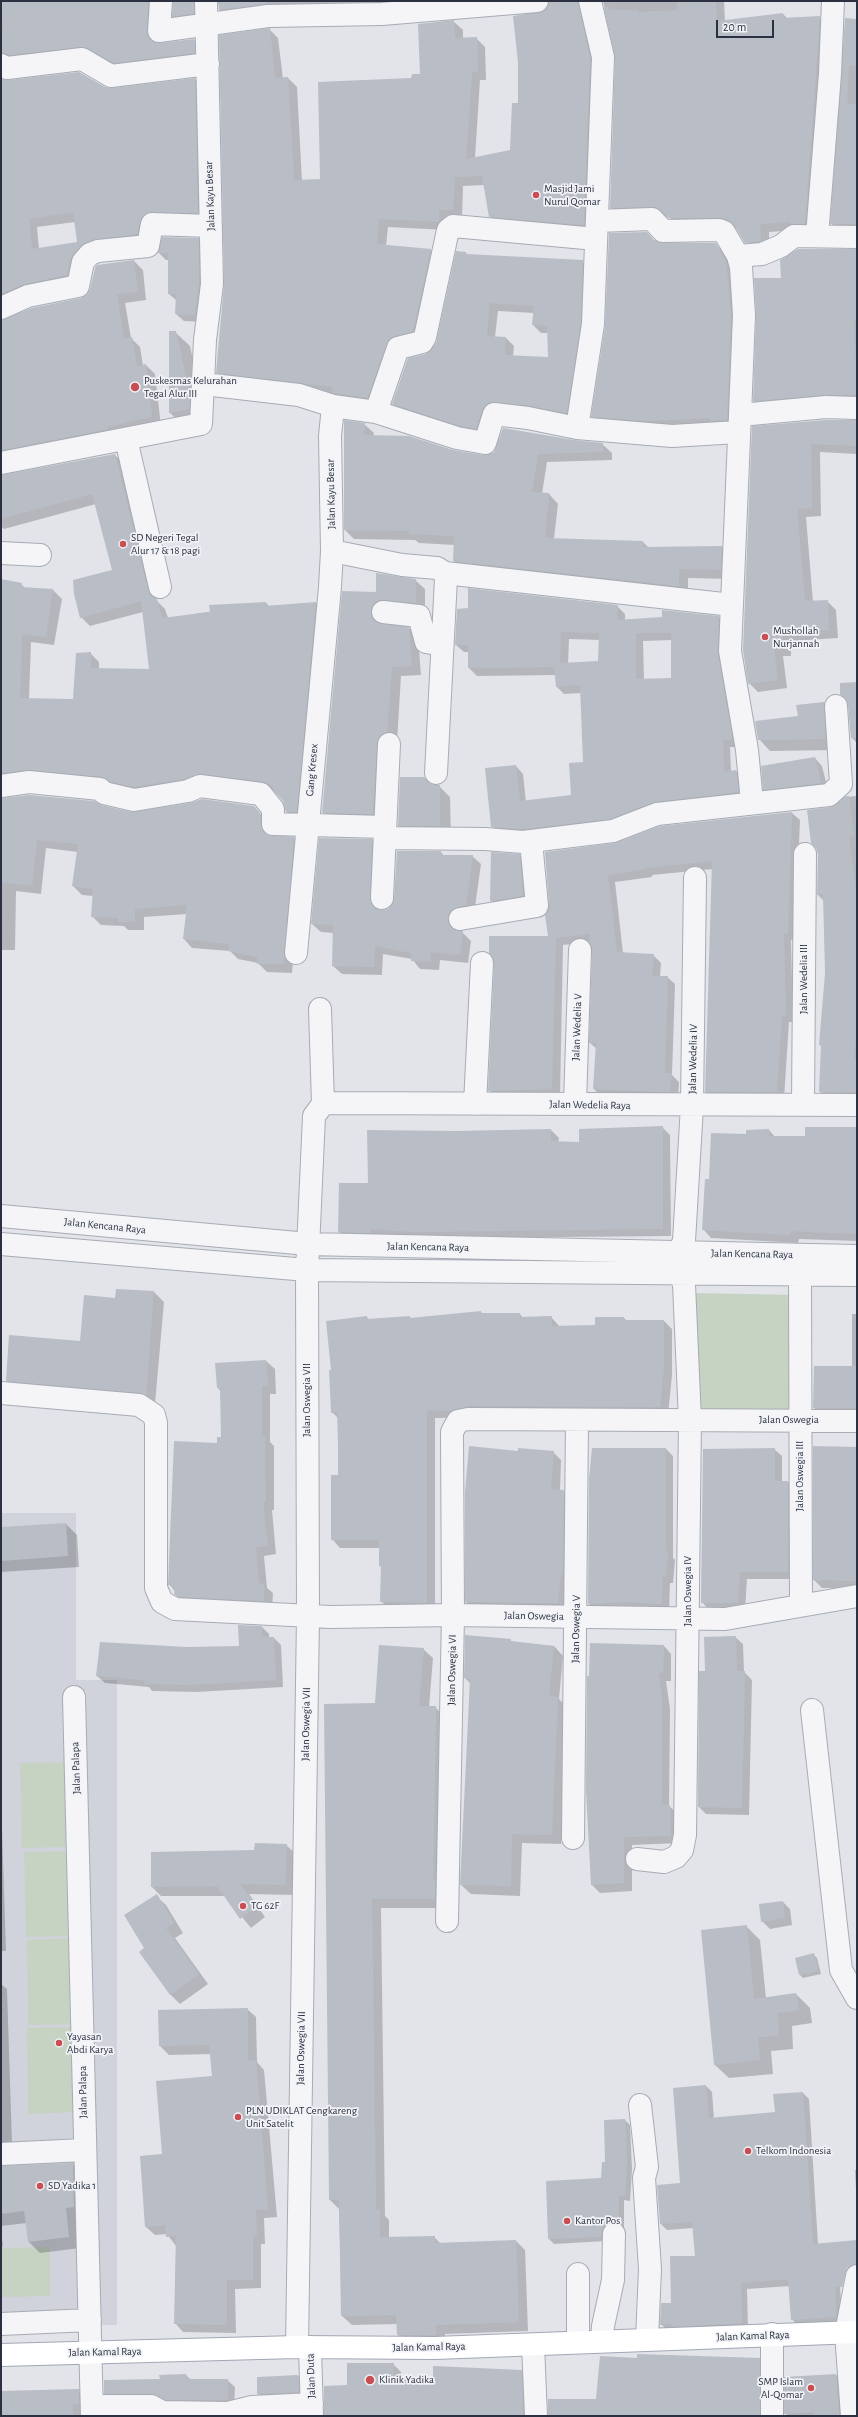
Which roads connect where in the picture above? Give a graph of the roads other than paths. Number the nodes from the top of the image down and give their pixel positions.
1 (161, 1) edge
2 (206, 1) edge
3 (537, 1) edge
4 (590, 1) edge
5 (834, 1) edge
6 (381, 8) edge
7 (208, 25) junction
8 (208, 64) junction
9 (1, 65) edge
10 (211, 226) junction
11 (597, 230) junction
12 (817, 236) junction
13 (857, 237) edge
14 (738, 256) junction
15 (1, 308) edge
16 (204, 384) junction
17 (333, 406) junction
18 (857, 408) edge
19 (376, 412) junction
20 (739, 423) junction
21 (577, 428) junction
22 (126, 439) junction
23 (1, 464) edge
24 (332, 551) junction
25 (1, 553) edge
26 (40, 555) dead end
27 (445, 573) junction
28 (160, 587) dead end
29 (330, 587) joint
30 (732, 605) junction
31 (383, 612) dead end
32 (441, 644) junction
33 (836, 706) dead end
34 (389, 744) dead end
35 (436, 773) dead end
36 (1, 786) edge
37 (752, 802) junction
38 (308, 824) junction
39 (385, 833) junction
40 (531, 841) junction
41 (805, 854) dead end
42 (695, 878) dead end
43 (382, 898) dead end
44 (460, 919) dead end
45 (580, 950) dead end
46 (296, 953) dead end
47 (482, 963) dead end
48 (320, 1009) dead end
49 (323, 1104) junction
50 (475, 1104) junction
51 (575, 1104) junction
52 (803, 1105) junction
53 (857, 1105) edge
54 (692, 1106) junction
55 (1, 1216) edge
56 (1, 1244) edge
57 (308, 1244) junction
58 (857, 1256) edge
59 (684, 1262) junction
60 (307, 1270) junction
61 (800, 1275) junction
62 (857, 1275) edge
63 (1, 1393) edge
64 (577, 1420) junction
65 (690, 1420) junction
66 (800, 1420) junction
67 (458, 1421) joint
68 (857, 1421) edge
69 (857, 1596) edge
70 (801, 1605) junction
71 (453, 1615) junction
72 (577, 1616) junction
73 (308, 1617) junction
74 (688, 1619) junction
75 (74, 1697) dead end
76 (812, 1710) dead end
77 (573, 1838) dead end
78 (637, 1859) dead end
79 (447, 1921) dead end
80 (857, 1998) edge
81 (640, 2106) dead end
82 (84, 2150) junction
83 (1, 2154) edge
84 (614, 2234) dead end
85 (578, 2274) dead end
86 (857, 2276) edge
87 (90, 2320) junction
88 (1, 2324) edge
89 (852, 2332) edge
90 (772, 2334) junction
91 (647, 2339) junction
92 (602, 2341) junction
93 (578, 2342) junction
94 (533, 2345) junction
95 (303, 2347) junction
96 (91, 2353) junction
97 (1, 2355) edge
98 (312, 2410) edge
99 (92, 2411) edge
100 (536, 2416) edge
101 (772, 2416) edge
102 (852, 2416) edge

1 - 7 street
2 - 7 street, Jalan Kayu Besar
3 - 6 street
4 - 11 street
5 - 12 street
6 - 7 street
7 - 8 street, Jalan Kayu Besar
8 - 9 street
8 - 10 street, Jalan Kayu Besar
10 - 15 street
10 - 16 street, Jalan Kayu Besar
11 - 14 street
11 - 19 street
11 - 21 street
12 - 13 street
12 - 14 street
14 - 20 street
16 - 17 street
16 - 22 street, Jalan Kayu Besar
17 - 19 street
17 - 24 street, Jalan Kayu Besar
18 - 20 street
19 - 21 street
20 - 21 street
20 - 30 street
22 - 23 street
22 - 28 street
24 - 27 street
24 - 29 street, Jalan Kayu Besar
25 - 26 street
27 - 30 street
27 - 32 street
29 - 38 street, Gang Kresex
30 - 37 street
31 - 32 street
32 - 35 street
33 - 37 street
34 - 39 street
36 - 38 street
37 - 40 street
38 - 39 street
38 - 46 street, Gang Kresex
39 - 40 street
39 - 43 street
40 - 44 street
41 - 52 street, Jalan Wedelia III
42 - 54 street, Jalan Wedelia IV
45 - 51 street, Jalan Wedelia V
47 - 50 street
48 - 49 street
49 - 50 street, Jalan Wedelia Raya
49 - 57 street, Jalan Oswegia VII
50 - 51 street, Jalan Wedelia Raya
51 - 54 street, Jalan Wedelia Raya
52 - 53 street, Jalan Wedelia Raya
52 - 54 street, Jalan Wedelia Raya
54 - 59 street, Jalan Wedelia IV
55 - 57 street, Jalan Kencana Raya
56 - 60 street, Jalan Kencana Raya
57 - 59 street, Jalan Kencana Raya
57 - 60 street, Jalan Oswegia VII
58 - 59 street, Jalan Kencana Raya
59 - 60 street, Jalan Kencana Raya
59 - 61 street, Jalan Kencana Raya
59 - 65 street, Jalan Oswegia IV
60 - 73 street, Jalan Oswegia VII
61 - 62 street, Jalan Kencana Raya
61 - 66 street, Jalan Oswegia III
63 - 73 street, Jalan Oswegia
64 - 65 street, Jalan Oswegia
64 - 67 street, Jalan Oswegia
64 - 72 street, Jalan Oswegia V
65 - 66 street, Jalan Oswegia
65 - 74 street, Jalan Oswegia IV
66 - 68 street, Jalan Oswegia
66 - 70 street, Jalan Oswegia III
67 - 71 street, Jalan Oswegia VI
69 - 70 street, Jalan Oswegia
70 - 74 street, Jalan Oswegia
71 - 72 street, Jalan Oswegia
71 - 73 street, Jalan Oswegia
71 - 79 street, Jalan Oswegia VI
72 - 74 street, Jalan Oswegia
72 - 77 street, Jalan Oswegia V
73 - 95 street, Jalan Oswegia VII
74 - 78 street, Jalan Oswegia IV
75 - 82 street, Jalan Palapa
76 - 80 street
81 - 91 street
82 - 83 street
82 - 87 street, Jalan Palapa
84 - 92 street
85 - 93 street
86 - 89 street
87 - 88 street
87 - 96 street, Jalan Palapa
89 - 90 main road, Jalan Kamal Raya
89 - 102 street
90 - 91 main road, Jalan Kamal Raya
90 - 101 street
91 - 92 main road, Jalan Kamal Raya
92 - 93 main road, Jalan Kamal Raya
93 - 94 main road, Jalan Kamal Raya
94 - 95 main road, Jalan Kamal Raya
94 - 100 street
95 - 96 main road, Jalan Kamal Raya
95 - 98 street, Jalan Duta
96 - 97 main road, Jalan Kamal Raya
96 - 99 street, Jalan Palapa
98 - 99 street, Jalan Duta

